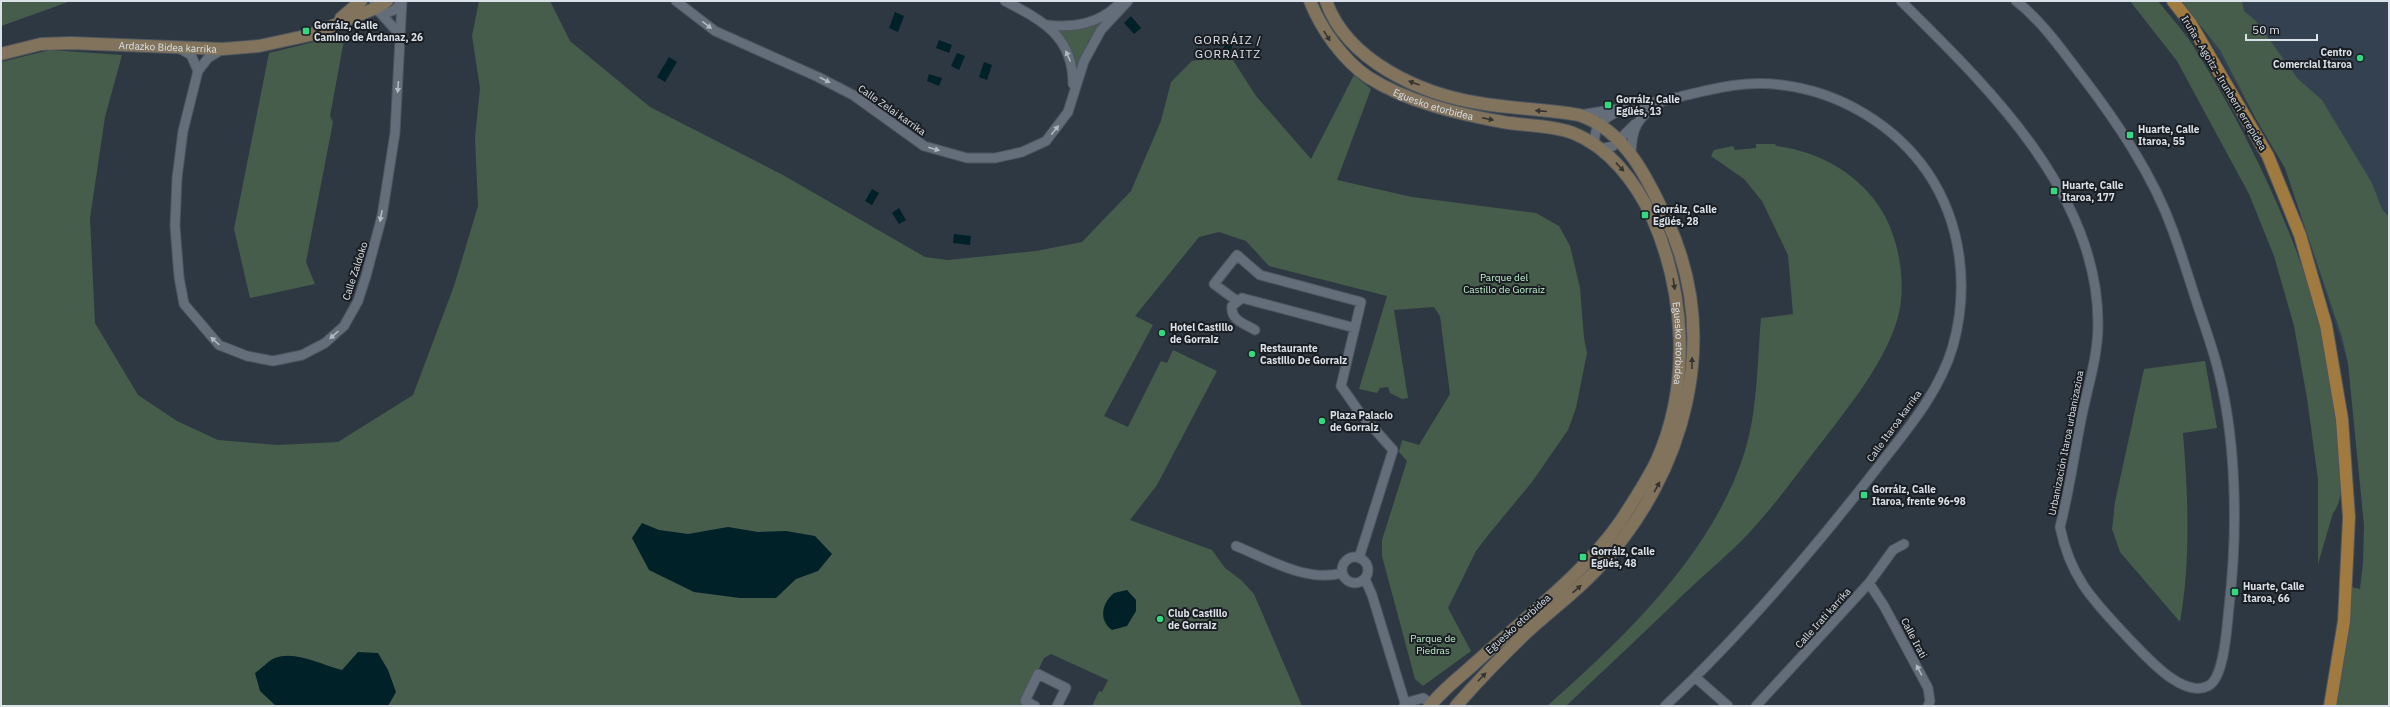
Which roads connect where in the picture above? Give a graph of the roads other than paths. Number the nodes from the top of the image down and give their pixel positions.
1 (361, 1) edge
2 (387, 1) edge
3 (402, 1) edge
4 (676, 1) edge
5 (1005, 1) edge
6 (1122, 1) edge
7 (1128, 1) edge
8 (1310, 1) edge
9 (1326, 1) edge
10 (1901, 1) edge
11 (2016, 1) edge
12 (2173, 1) edge
13 (376, 7) edge
14 (332, 25) junction
15 (1047, 25) junction
16 (400, 35) junction
17 (179, 48) junction
18 (223, 49) junction
19 (1, 54) edge
20 (198, 71) junction
21 (1074, 94) junction
22 (1662, 101) junction
23 (1621, 109) junction
24 (1580, 116) junction
25 (1636, 122) junction
26 (1599, 124) junction
27 (1620, 140) junction
28 (1598, 147) junction
29 (1631, 157) junction
30 (1237, 301) junction
31 (1355, 328) junction
32 (1255, 330) dead end
33 (1904, 544) dead end
34 (1236, 546) dead end
35 (1359, 558) junction
36 (1342, 573) junction
37 (1365, 579) junction
38 (1869, 584) junction
39 (1695, 677) junction
40 (1404, 705) edge
41 (1432, 705) edge
42 (1035, 706) edge
43 (1057, 706) edge
44 (1456, 706) edge
45 (1665, 706) edge
46 (1728, 706) edge
47 (1756, 706) edge
48 (1928, 706) edge
49 (2330, 706) edge

1 - 14 street, Ardazko Bidea karrika
2 - 13 street, Ardazko Bidea karrika
3 - 13 street, Calle Zaldoko
3 - 16 street, Calle Zaldoko
4 -> 21 street, Calle Zelai karrika
5 - 15 street
6 - 15 street
7 - 21 street, Calle Zelai karrika
8 -> 28 street, Eguesko etorbidea
24 -> 9 street, Eguesko etorbidea
10 - 11 street, Urbanización Itaroa urbanizazioa
12 - 49 main road, Iruña - Agoitz - Irunberri errepidea
13 - 14 street, Ardazko Bidea karrika
13 - 16 street
14 - 18 street, Ardazko Bidea karrika
21 -> 15 street
16 -> 20 street, Calle Zaldoko
17 - 18 street, Ardazko Bidea karrika
17 - 19 street, Ardazko Bidea karrika
17 - 20 street
18 - 20 street, Calle Zaldoko
22 - 23 street, Calle Itaroa karrika
22 - 25 street, Calle Itaroa karrika
22 - 39 street, Calle Itaroa karrika
23 - 24 street, Calle Itaroa karrika
23 - 26 street, Calle Itaroa karrika
24 - 26 street, Eguesko etorbidea
25 - 27 street, Calle Itaroa karrika
25 - 29 street
26 - 27 street, Eguesko etorbidea
26 - 28 street
27 - 28 street
27 - 29 street, Eguesko etorbidea
28 -> 41 street, Eguesko etorbidea
44 -> 29 street, Eguesko etorbidea
30 - 31 street
30 - 31 street
30 - 32 street
31 - 35 street
33 - 38 street, Calle Irati karrika
34 - 36 street
35 - 36 street
35 - 37 street
36 - 37 street
37 - 40 street
38 - 47 street, Calle Irati karrika
48 -> 38 street, Calle Irati
39 - 45 street, Calle Itaroa karrika
39 - 46 street
40 - 41 street
42 - 43 street

